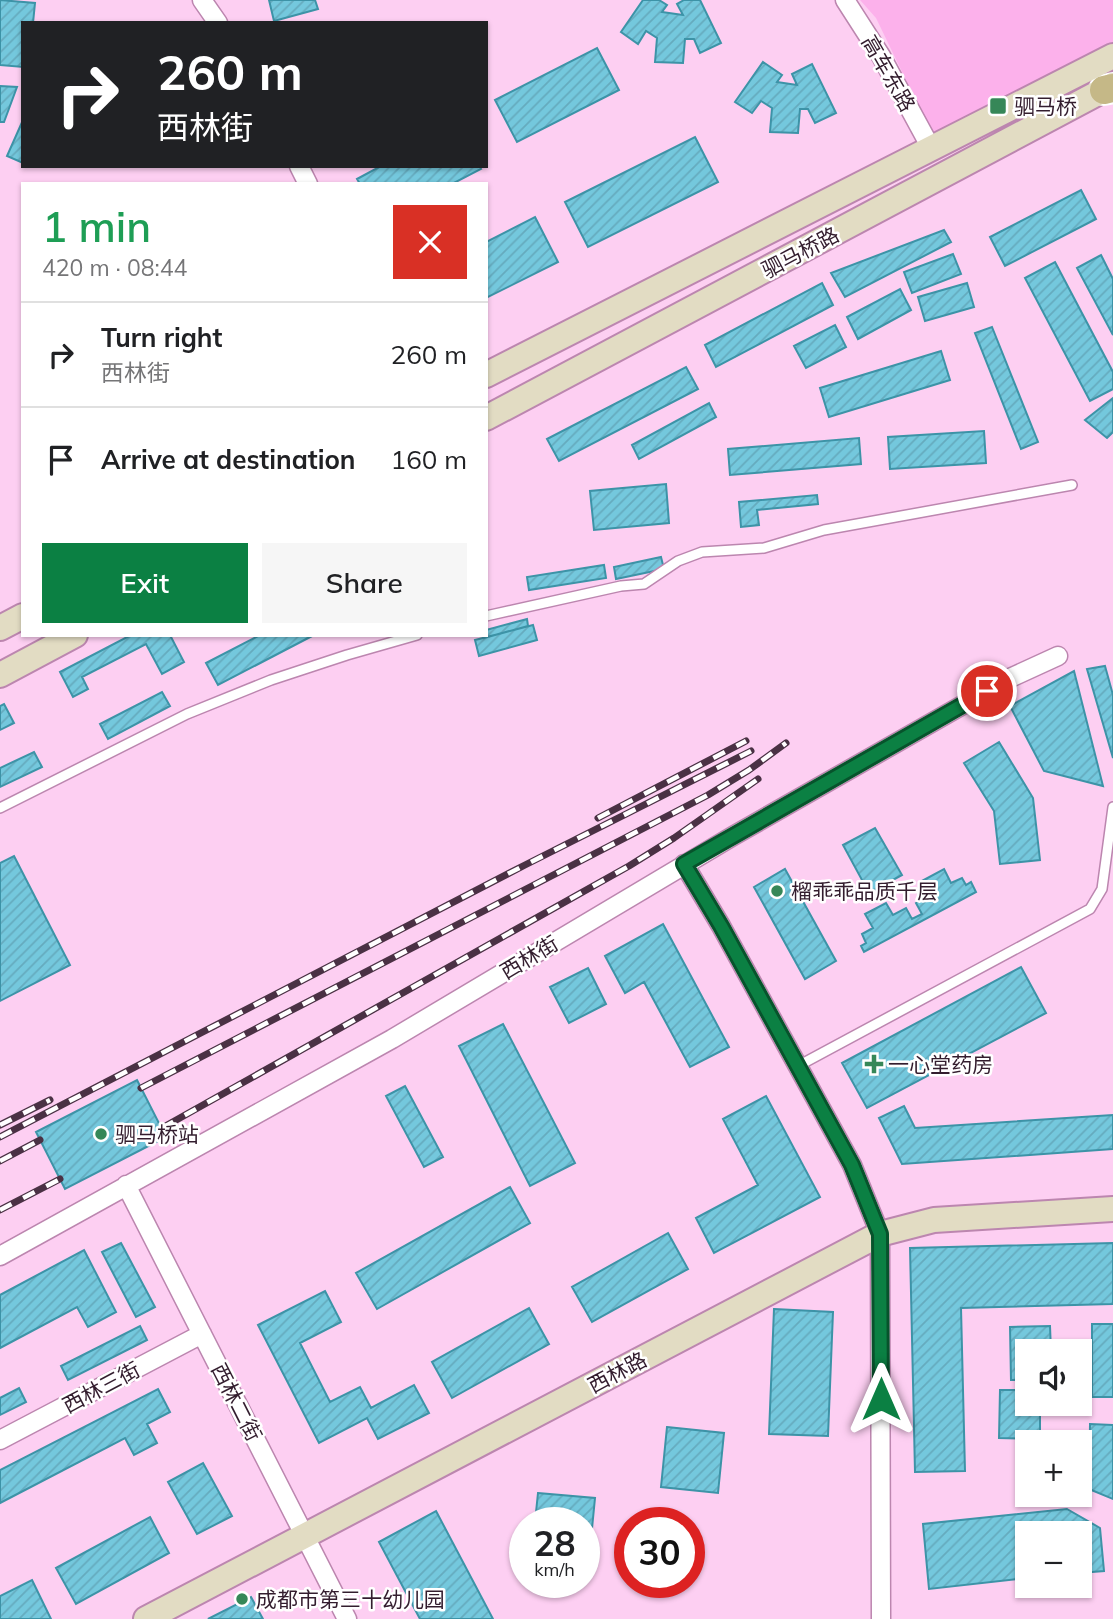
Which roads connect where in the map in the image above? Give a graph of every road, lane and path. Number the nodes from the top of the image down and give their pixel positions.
1 (202, 0) edge
2 (845, 0) edge
3 (217, 21) edge
4 (1113, 56) edge
5 (1110, 88) edge
6 (930, 148) junction
7 (488, 374) edge
8 (488, 417) edge
9 (1072, 485) dead end
10 (488, 616) edge
11 (21, 617) edge
12 (0, 628) edge
13 (71, 637) edge
14 (409, 637) edge
15 (1058, 656) dead end
16 (0, 675) edge
17 (1113, 807) edge
18 (0, 808) edge
19 (684, 864) junction
20 (798, 1066) junction
21 (126, 1185) junction
22 (1113, 1209) edge
23 (880, 1234) junction
24 (0, 1256) edge
25 (202, 1334) junction
26 (0, 1440) edge
27 (305, 1536) junction
28 (146, 1619) edge
29 (347, 1619) edge
30 (881, 1619) edge

1 - 3 street
2 - 6 street, 高车东路
4 - 6 main road, 驷马桥路
5 - 8 main road, 驷马桥路
6 - 7 main road, 驷马桥路
9 - 10 lane
11 - 12 main road
13 - 16 main road
14 - 18 lane
15 - 19 street, 西林街
17 - 20 lane
19 - 20 street
19 - 21 street, 西林街
20 - 23 street
21 - 24 street, 西林街
21 - 25 street, 西林二街
22 - 23 main road, 西林路
23 - 27 main road, 西林路
23 - 30 street
25 - 26 street, 西林三街
25 - 27 street, 西林二街
27 - 28 main road, 西林路
27 - 29 street, 西林二街

